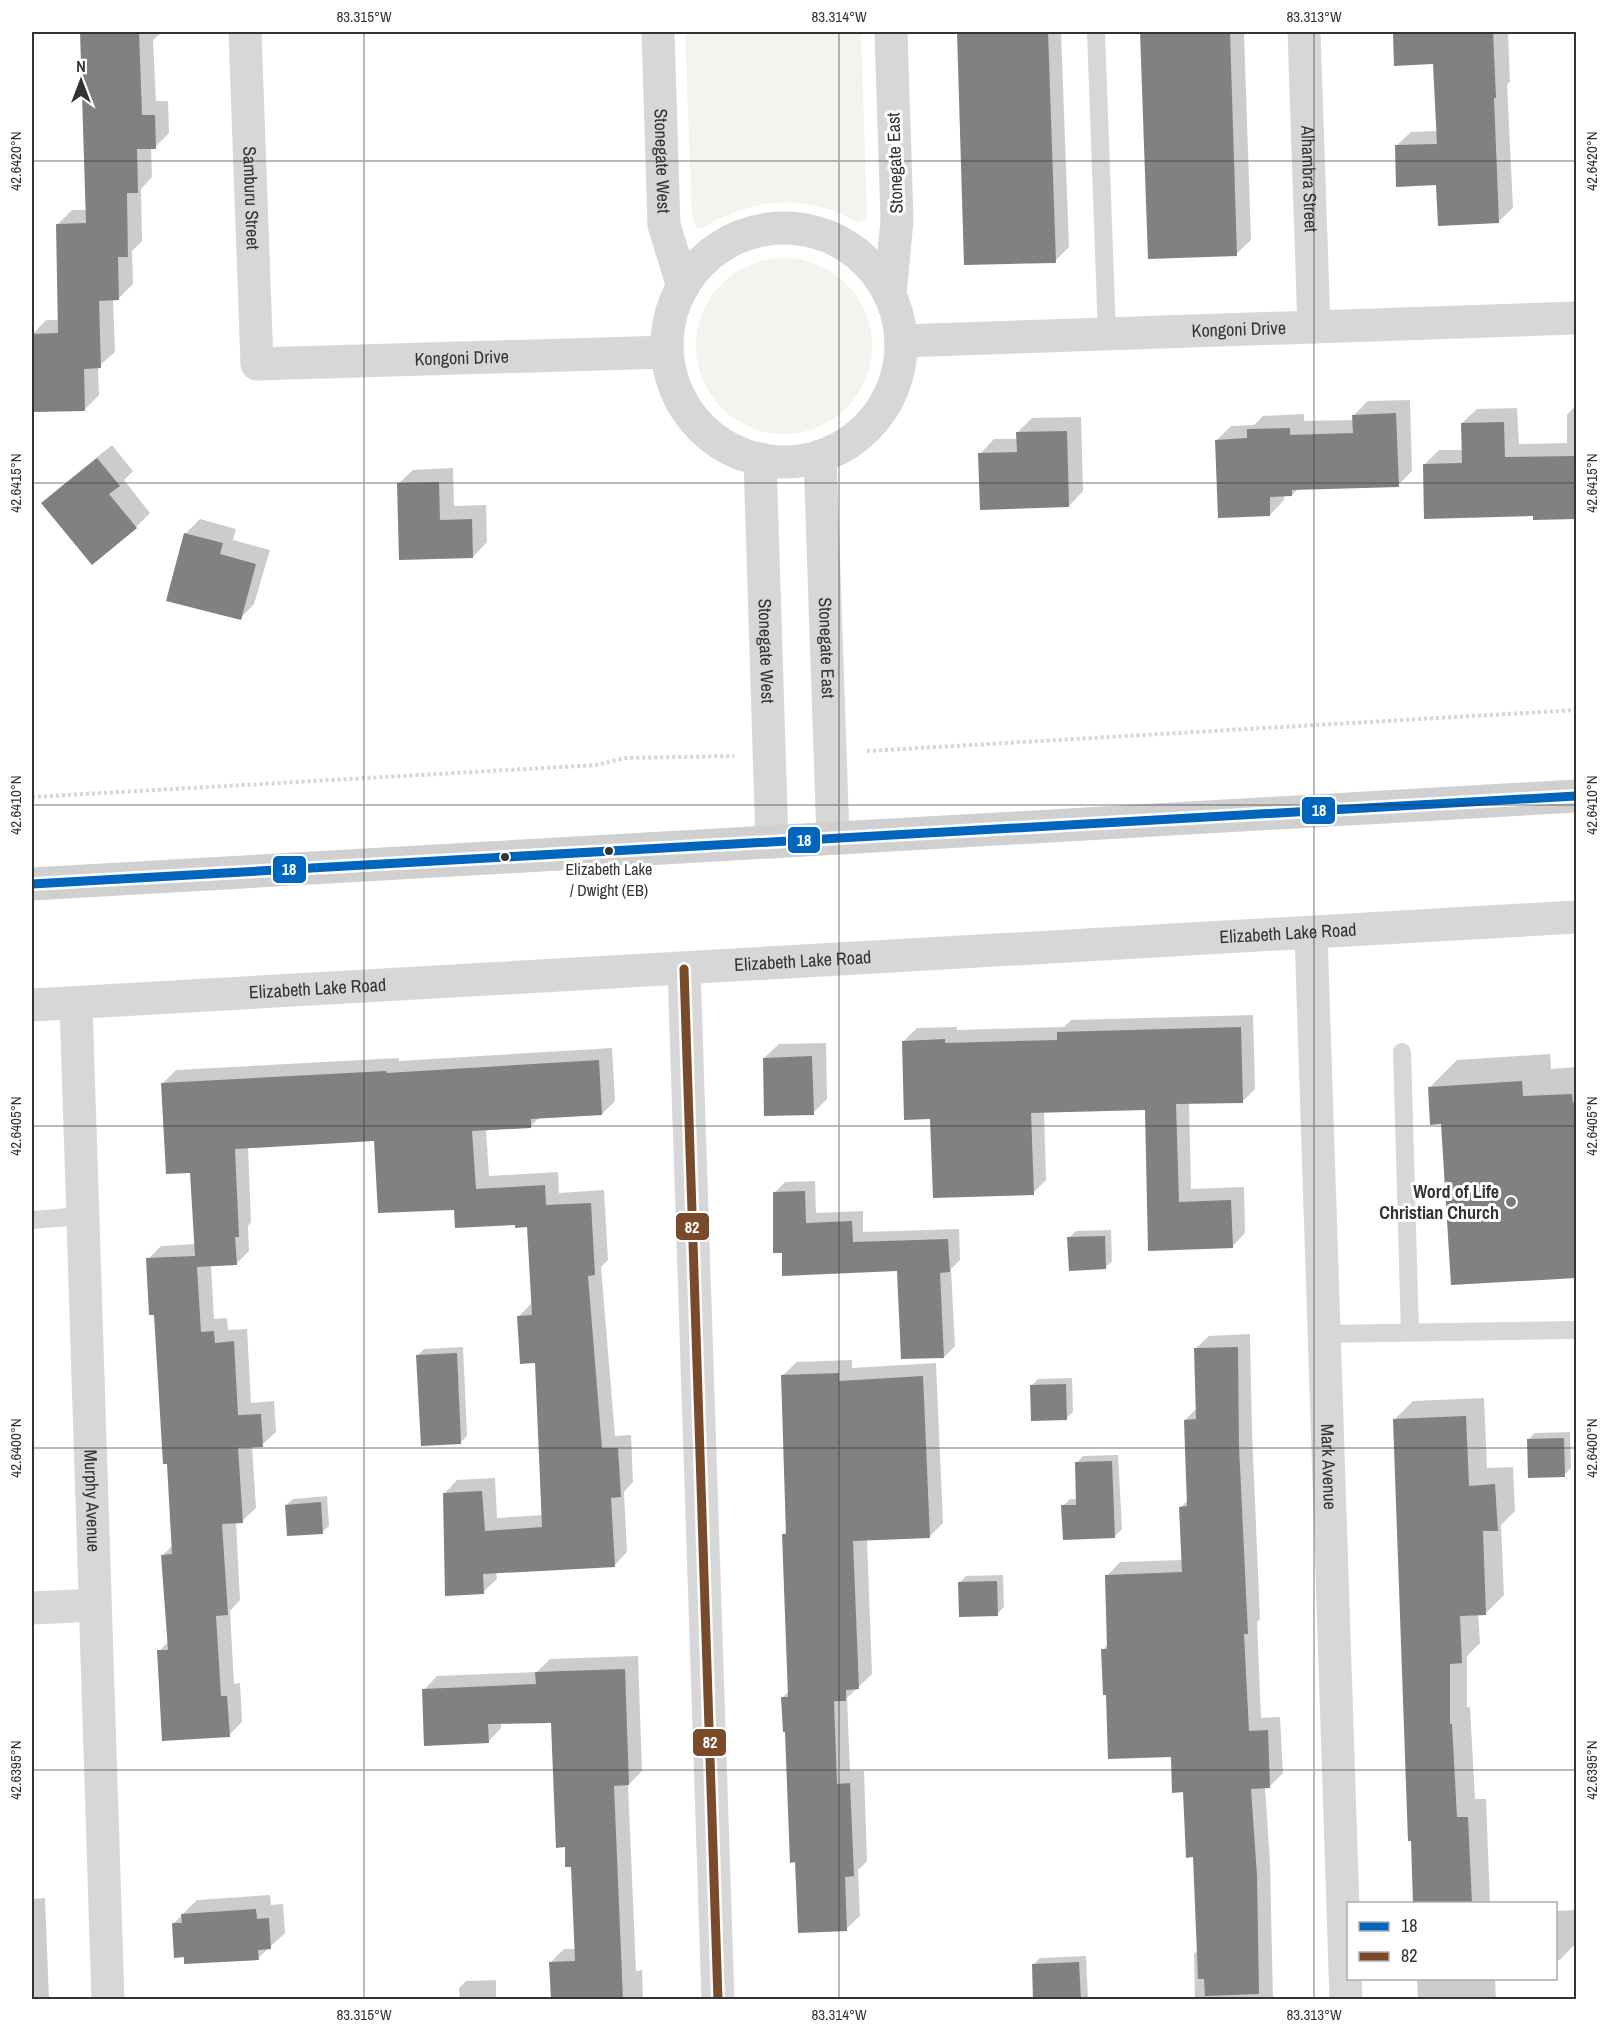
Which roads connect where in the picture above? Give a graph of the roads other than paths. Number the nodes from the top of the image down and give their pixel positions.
1 (245, 32) edge
2 (658, 32) edge
3 (891, 32) edge
4 (1096, 32) edge
5 (1304, 32) edge
6 (682, 287) junction
7 (890, 295) junction
8 (1576, 318) edge
9 (1314, 327) junction
10 (1107, 334) junction
11 (901, 341) junction
12 (667, 352) junction
13 (257, 364) joint
14 (820, 456) junction
15 (760, 459) junction
16 (1576, 796) edge
17 (833, 838) junction
18 (772, 842) junction
19 (32, 884) edge
20 (1576, 917) edge
21 (1311, 933) junction
22 (684, 969) junction
23 (76, 1003) junction
24 (32, 1005) edge
25 (1402, 1052) dead end
26 (82, 1216) junction
27 (32, 1220) edge
28 (1576, 1329) edge
29 (1410, 1332) junction
30 (1324, 1334) junction
31 (95, 1605) junction
32 (32, 1608) edge
33 (108, 2000) edge
34 (718, 2000) edge
35 (1346, 2000) edge

1 - 13 street, Samburu Street
2 - 6 street, Stonegate West
3 - 7 street, Stonegate East
4 - 10 lane
5 - 9 street, Alhambra Street
6 - 7 street
6 - 12 street
7 - 11 street
8 - 9 street, Kongoni Drive
9 - 10 street, Kongoni Drive
10 - 11 street, Kongoni Drive
11 - 14 street
12 - 13 street, Kongoni Drive
12 - 15 street
14 - 15 street
14 - 17 street, Stonegate East
15 - 18 street, Stonegate West
16 - 17 main road
17 - 18 main road
18 - 19 main road
20 - 21 street, Elizabeth Lake Road
21 - 22 street, Elizabeth Lake Road
21 - 30 street, Mark Avenue
22 - 23 street, Elizabeth Lake Road
22 - 34 street
23 - 24 street, Elizabeth Lake Road
23 - 26 street, Murphy Avenue
25 - 29 lane
26 - 27 lane
26 - 31 street, Murphy Avenue
28 - 29 lane
29 - 30 lane
30 - 35 street, Mark Avenue
31 - 32 street
31 - 33 street, Murphy Avenue

